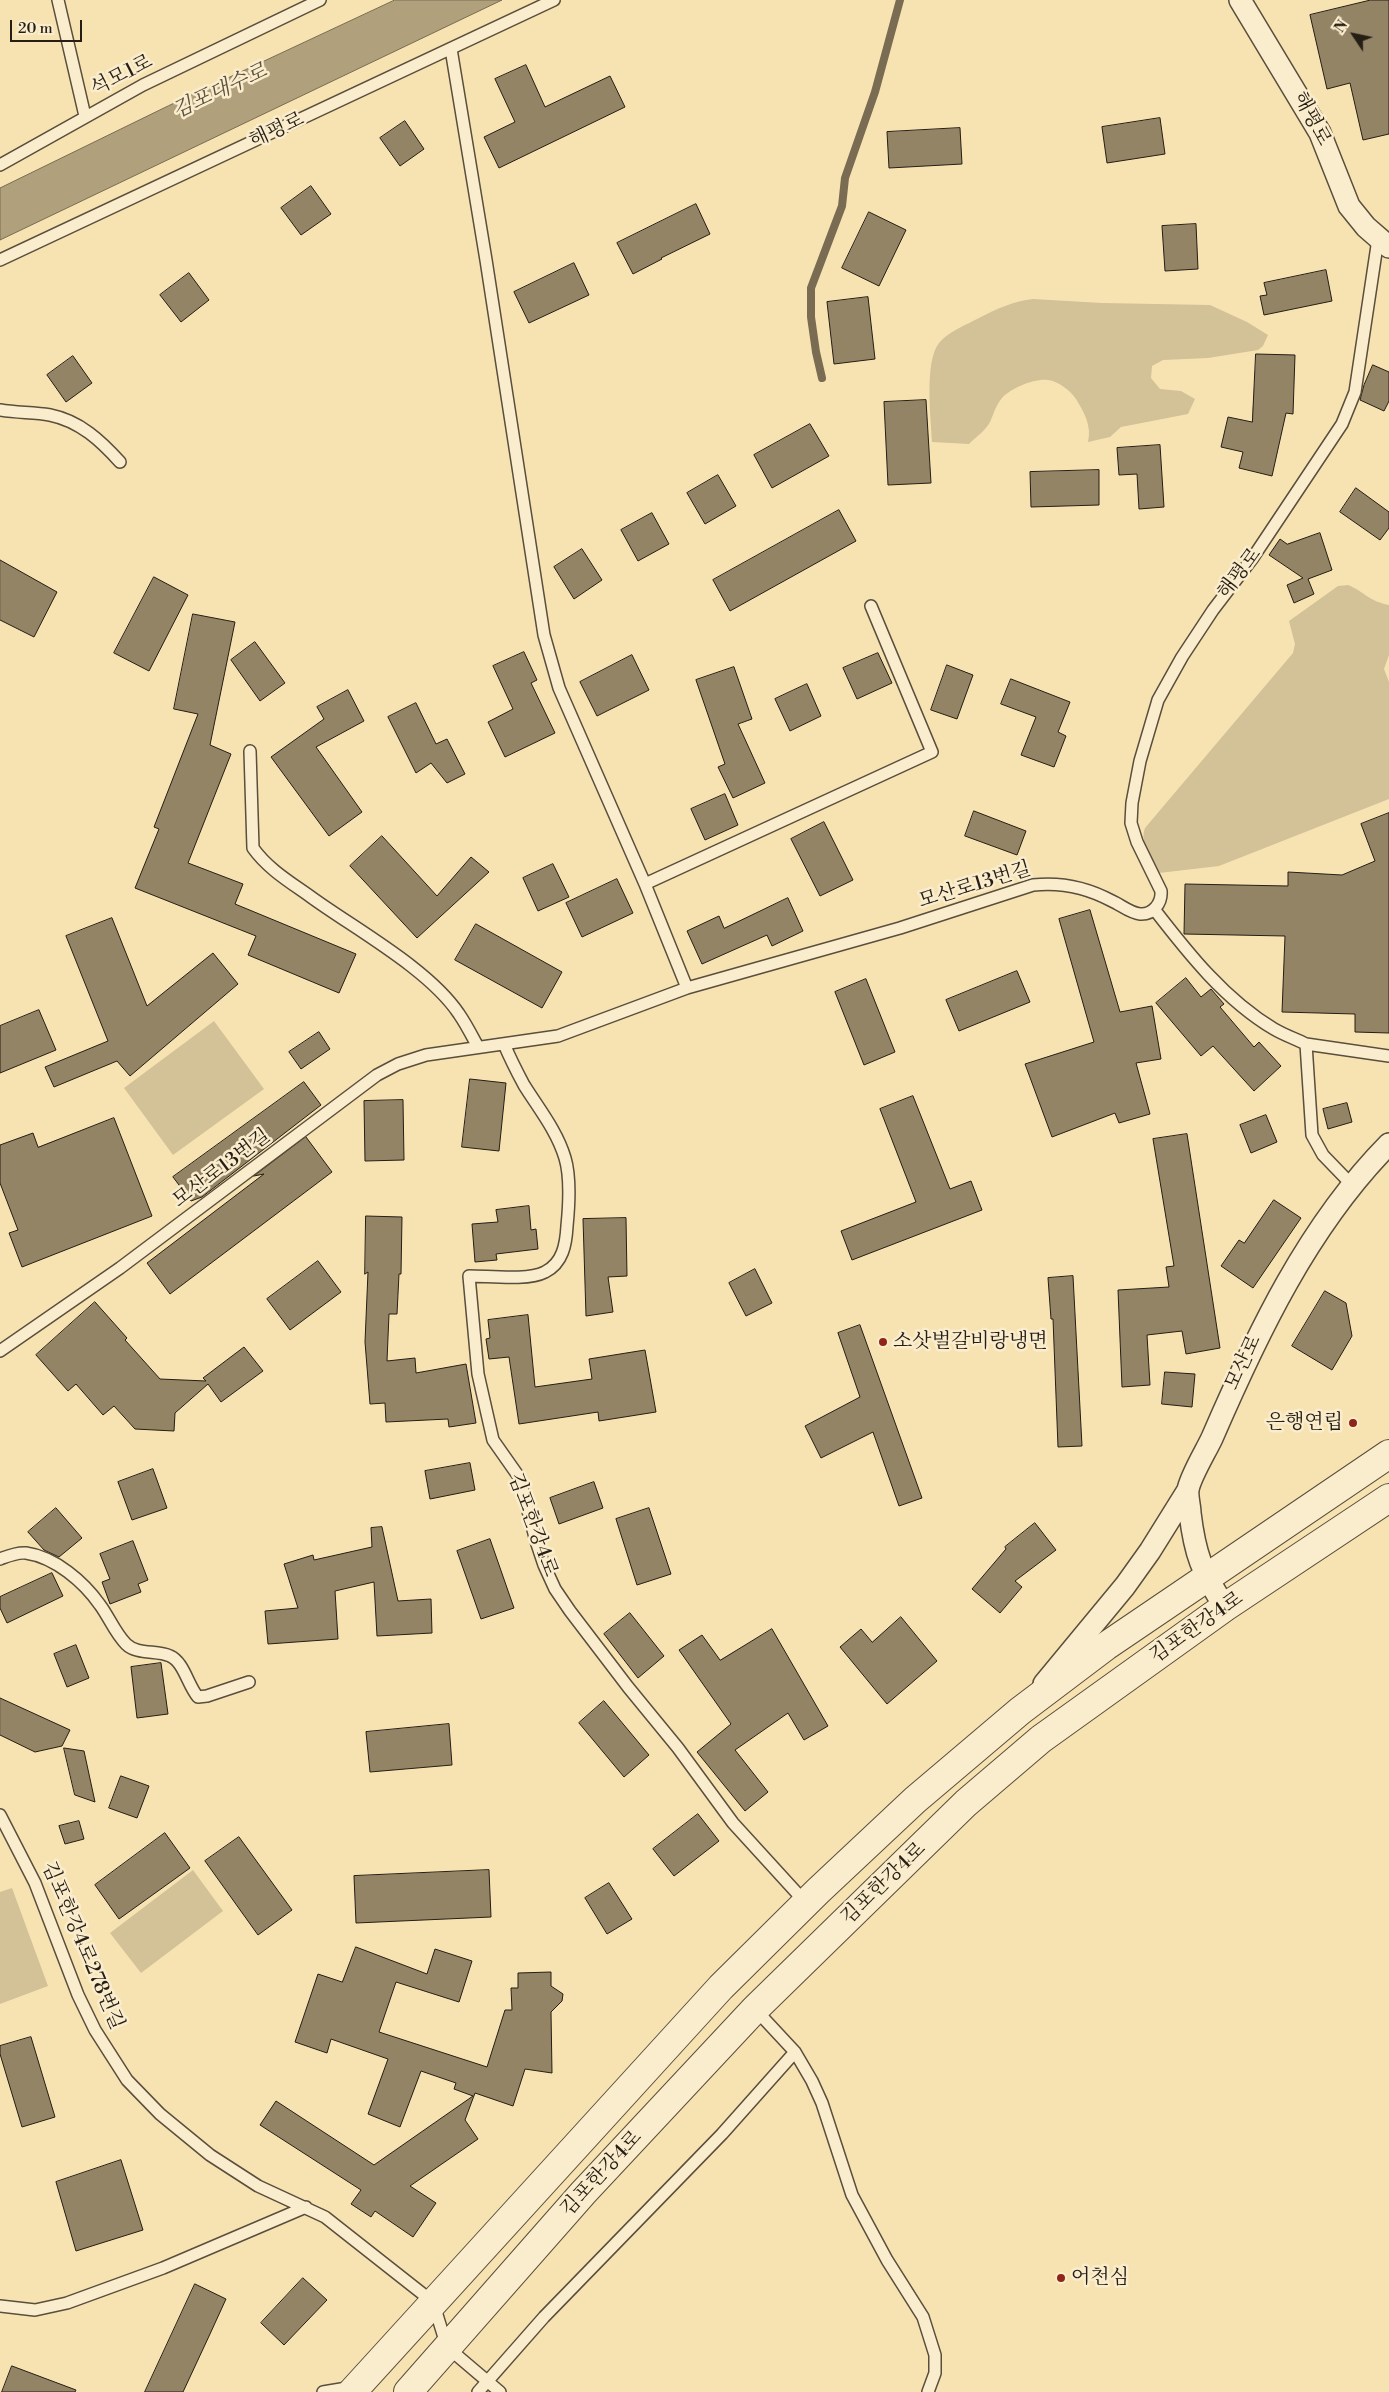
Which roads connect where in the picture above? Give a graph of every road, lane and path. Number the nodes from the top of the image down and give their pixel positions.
1 (58, 0) edge
2 (320, 0) edge
3 (554, 0) edge
4 (1240, 0) edge
5 (451, 49) junction
6 (85, 116) junction
7 (0, 165) edge
8 (1384, 243) edge
9 (0, 260) edge
10 (0, 410) edge
11 (120, 462) dead end
12 (871, 606) dead end
13 (250, 750) dead end
14 (645, 884) junction
15 (1154, 909) junction
16 (687, 988) junction
17 (504, 1044) junction
18 (1306, 1044) junction
19 (478, 1047) junction
20 (1389, 1056) edge
21 (1389, 1144) edge
22 (1352, 1185) junction
23 (0, 1351) edge
24 (1389, 1454) edge
25 (1188, 1490) junction
26 (1389, 1498) edge
27 (0, 1559) edge
28 (1205, 1577) junction
29 (1225, 1607) junction
30 (249, 1682) dead end
31 (1020, 1711) junction
32 (0, 1815) edge
33 (806, 1903) junction
34 (755, 2009) junction
35 (795, 2052) junction
36 (306, 2207) junction
37 (433, 2302) junction
38 (0, 2306) edge
39 (447, 2347) junction
40 (486, 2382) junction
41 (354, 2389) edge
42 (323, 2392) edge
43 (408, 2392) edge
44 (478, 2392) edge
45 (500, 2392) edge
46 (928, 2392) edge

1 - 6 lane
2 - 6 lane, 석모1로
3 - 5 lane, 해평로
4 - 8 street, 해평로
5 - 9 lane, 해평로
5 - 14 lane
6 - 7 lane, 석모1로
8 - 15 lane, 해평로
10 - 11 lane
12 - 14 lane
13 - 19 lane
14 - 16 lane
15 - 16 lane, 모산로13번길
15 - 18 lane
16 - 17 lane, 모산로13번길
17 - 19 lane, 모산로13번길
17 - 33 lane, 김포한강4로
18 - 20 lane
18 - 22 lane
19 - 23 lane, 모산로13번길
21 - 22 street, 모산로
22 - 25 street, 모산로
24 - 28 street, 김포한강4로
25 - 28 street
25 - 31 street, 모산로
26 - 29 street, 김포한강4로
27 - 30 lane
28 - 29 street
28 - 31 street, 김포한강4로
29 - 34 street, 김포한강4로
31 - 33 street, 김포한강4로
32 - 36 lane, 김포한강4로278번길
33 - 37 street, 김포한강4로
34 - 35 lane
34 - 39 street, 김포한강4로
35 - 40 lane
35 - 46 lane
36 - 37 lane, 김포한강4로278번길
36 - 38 lane
37 - 39 lane
37 - 41 street, 김포한강4로
39 - 40 lane
39 - 43 street, 김포한강4로
40 - 44 lane
40 - 45 lane
41 - 42 lane

